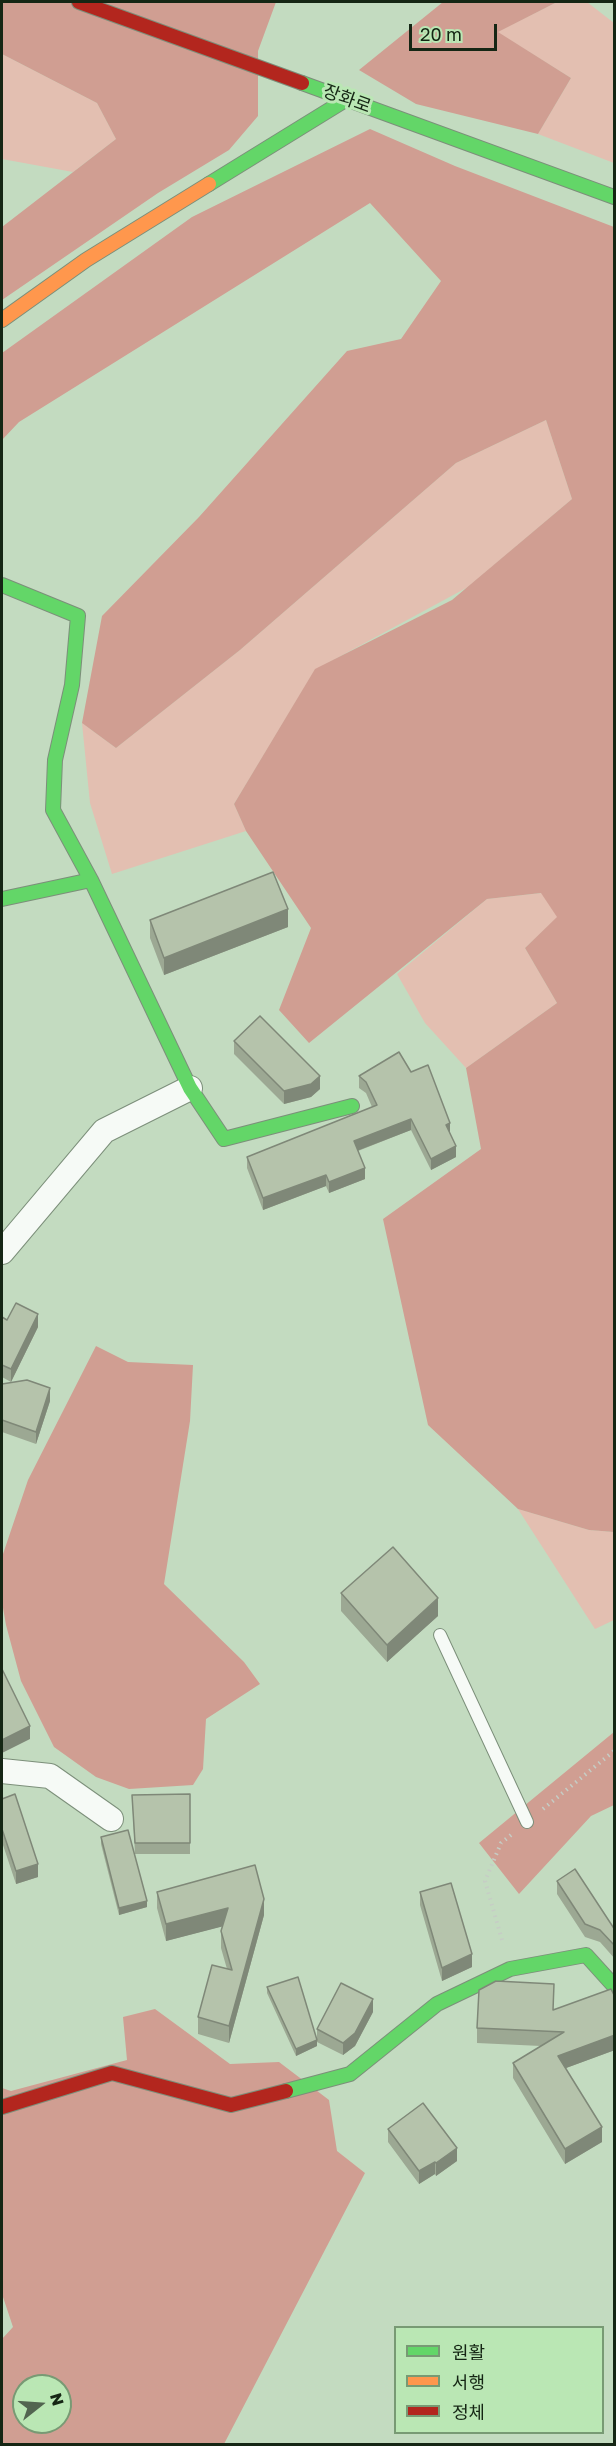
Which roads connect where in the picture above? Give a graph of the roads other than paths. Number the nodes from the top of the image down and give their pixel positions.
1 (79, 2) edge
2 (347, 99) junction
3 (615, 197) edge
4 (2, 320) edge
5 (2, 585) edge
6 (92, 880) junction
7 (2, 899) edge
8 (189, 1088) junction
9 (352, 1106) dead end
10 (2, 1252) edge
11 (440, 1635) dead end
12 (2, 1771) edge
13 (111, 1820) dead end
14 (527, 1822) road end
15 (615, 1986) edge
16 (2, 2107) edge

1 - 2 street, 장화로
2 - 3 street, 장화로
2 - 4 street
5 - 6 street
6 - 7 street
6 - 8 street
8 - 9 street
8 - 10 street
11 - 14 lane
12 - 13 street
15 - 16 street

